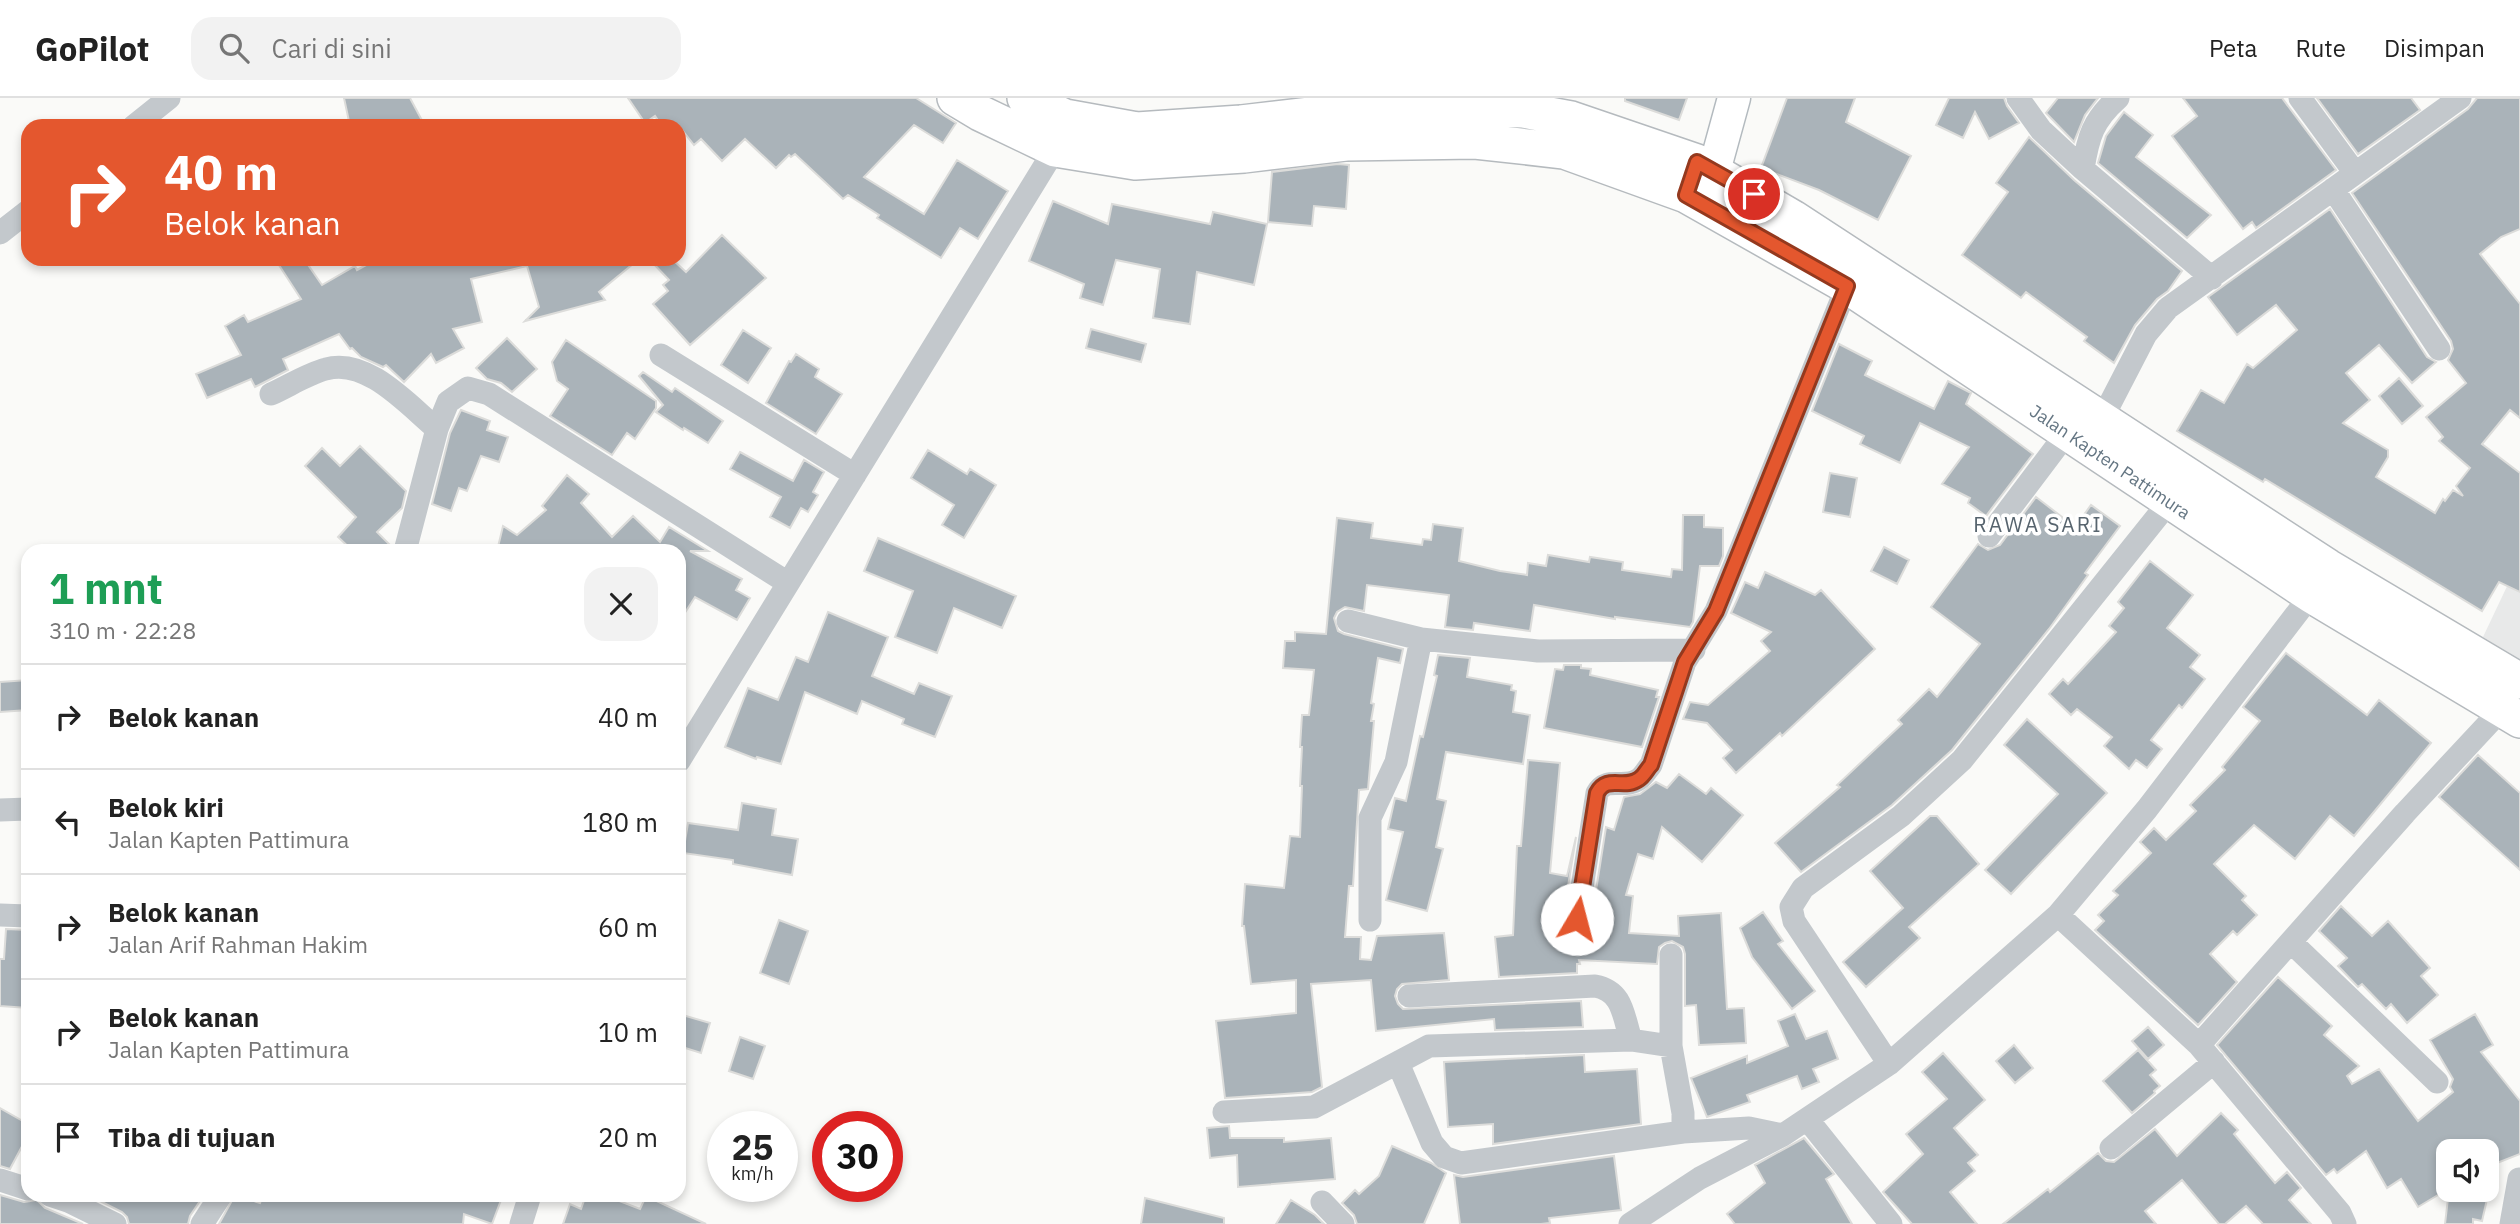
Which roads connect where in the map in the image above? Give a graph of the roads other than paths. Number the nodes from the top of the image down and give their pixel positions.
1 (169, 98) edge
2 (955, 98) edge
3 (1025, 98) edge
4 (1715, 98) edge
5 (1734, 98) edge
6 (2018, 98) edge
7 (2118, 98) edge
8 (2300, 98) edge
9 (2460, 98) edge
10 (143, 119) edge
11 (1055, 149) junction
12 (1705, 166) junction
13 (2083, 169) junction
14 (2355, 173) junction
15 (2333, 189) junction
16 (1694, 199) junction
17 (21, 216) edge
18 (0, 233) edge
19 (2212, 278) junction
20 (1847, 286) junction
21 (2439, 349) dead end
22 (661, 355) dead end
23 (271, 394) dead end
24 (2102, 419) junction
25 (437, 429) junction
26 (2066, 433) junction
27 (855, 475) junction
28 (2169, 502) junction
29 (1989, 536) dead end
30 (407, 544) edge
31 (788, 583) junction
32 (2311, 595) junction
33 (1348, 621) dead end
34 (1421, 639) junction
35 (1694, 650) junction
36 (2514, 703) edge
37 (686, 750) edge
38 (0, 810) edge
39 (21, 810) edge
40 (0, 915) edge
41 (2058, 915) junction
42 (21, 916) edge
43 (1577, 919) dead end
44 (1370, 920) dead end
45 (2291, 942) junction
46 (1671, 955) dead end
47 (1409, 996) dead end
48 (1632, 1040) junction
49 (1671, 1046) junction
50 (2207, 1054) junction
51 (1398, 1063) junction
52 (1889, 1063) junction
53 (2437, 1082) dead end
54 (1224, 1112) dead end
55 (1808, 1119) junction
56 (1683, 1132) junction
57 (1783, 1135) junction
58 (2111, 1148) dead end
59 (2519, 1179) edge
60 (0, 1180) edge
61 (21, 1187) edge
62 (70, 1202) edge
63 (216, 1202) edge
64 (528, 1202) edge
65 (1322, 1202) dead end
66 (115, 1224) edge
67 (202, 1224) edge
68 (522, 1224) edge
69 (1343, 1224) edge
70 (1630, 1224) edge
71 (1891, 1224) edge
72 (2345, 1224) edge
73 (2511, 1224) edge

1 - 10 street
2 - 11 main road, Jalan Kapten Pattimura
3 - 12 main road, Jalan Kapten Pattimura
4 - 12 main road
5 - 12 main road
6 - 13 street
7 - 13 street
8 - 14 street
9 - 14 street
11 - 16 main road, Jalan Kapten Pattimura
11 - 27 street
12 - 16 main road
12 - 24 main road, Jalan Kapten Pattimura
13 - 19 street
14 - 15 street
15 - 19 street
15 - 21 street
16 - 20 main road, Jalan Kapten Pattimura
17 - 18 street
19 - 24 street
20 - 26 main road, Jalan Kapten Pattimura
20 - 35 street
22 - 27 street
23 - 25 street
24 - 36 main road, Jalan Kapten Pattimura
25 - 30 street
25 - 31 street
26 - 28 main road, Jalan Kapten Pattimura
26 - 29 street
27 - 31 street
28 - 32 main road, Jalan Kapten Pattimura
28 - 52 street
31 - 37 street
32 - 36 main road, Jalan Kapten Pattimura
32 - 41 street
33 - 34 street
34 - 35 street
34 - 44 street
35 - 43 street
36 - 45 street
38 - 39 street
40 - 42 street
41 - 50 street
41 - 52 street
45 - 50 street
45 - 53 street
46 - 49 street
47 - 48 street
48 - 49 street
48 - 51 street
49 - 56 street
50 - 58 street
50 - 72 street
51 - 54 street
51 - 56 street
52 - 55 street
55 - 57 street
55 - 71 street
56 - 57 street
57 - 70 street
59 - 73 street
60 - 61 street
62 - 66 street
63 - 67 street
64 - 68 street
65 - 69 street

